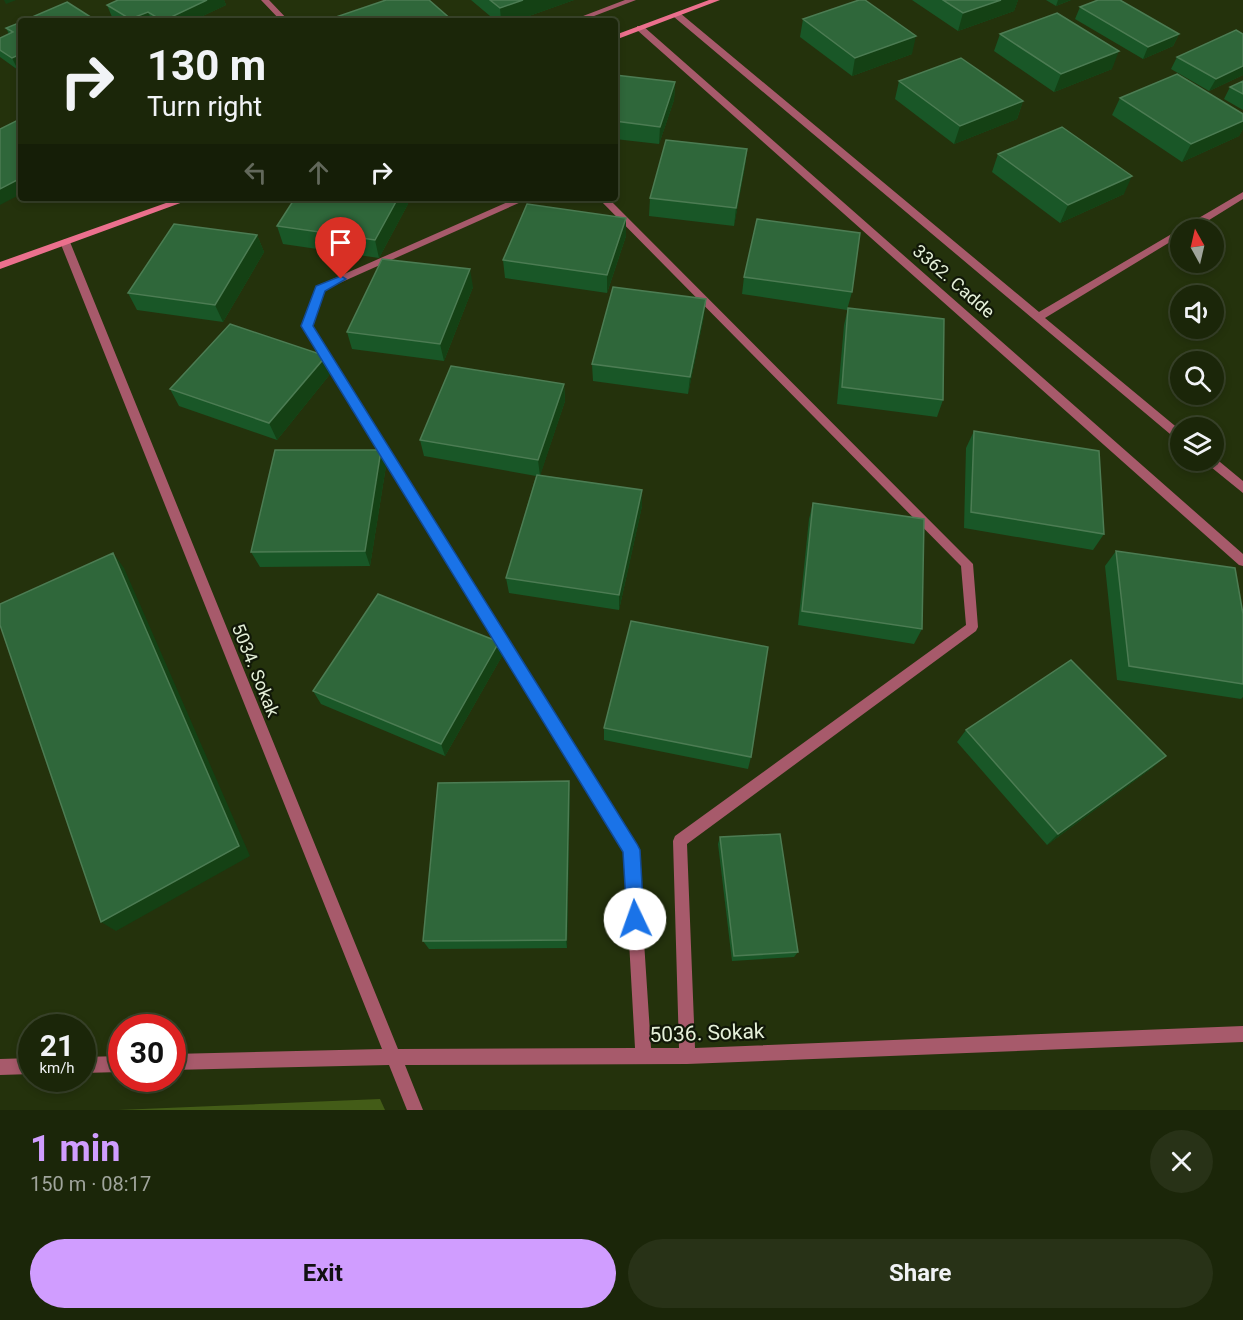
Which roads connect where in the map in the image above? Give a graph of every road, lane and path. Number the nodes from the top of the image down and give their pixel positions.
1 (265, 0) edge
2 (632, 0) edge
3 (716, 0) edge
4 (676, 15) junction
5 (282, 18) edge
6 (582, 18) edge
7 (640, 28) junction
8 (618, 37) edge
9 (1243, 195) edge
10 (181, 201) edge
11 (518, 201) edge
12 (606, 201) edge
13 (1203, 219) edge
14 (1170, 238) edge
15 (65, 242) junction
16 (0, 266) edge
17 (1039, 317) junction
18 (1170, 428) edge
19 (1223, 471) edge
20 (1243, 488) edge
21 (1243, 561) edge
22 (1243, 1034) edge
23 (643, 1056) junction
24 (687, 1056) junction
25 (393, 1057) junction
26 (186, 1062) edge
27 (18, 1066) edge
28 (0, 1067) edge
29 (415, 1110) edge

1 - 5 street
2 - 6 street
3 - 4 street
4 - 7 street
4 - 17 street, 3362. Cadde
7 - 8 street
7 - 21 street, 3362. Cadde
9 - 13 street
10 - 15 street
11 - 23 street
12 - 24 street
14 - 17 street
15 - 16 street
15 - 25 street, 5034. Sokak
17 - 18 street, 3362. Cadde
19 - 20 street
22 - 24 street, 5036. Sokak
23 - 24 street, 5036. Sokak
23 - 25 street, 5036. Sokak
25 - 26 street, 5036. Sokak
25 - 29 street, 5034. Sokak
27 - 28 street

